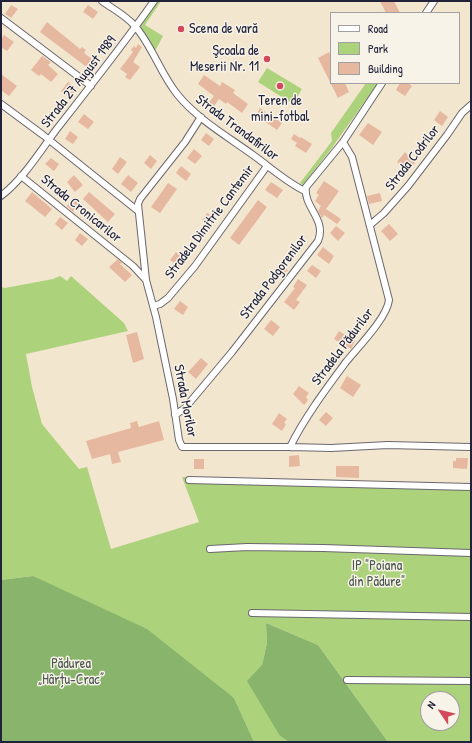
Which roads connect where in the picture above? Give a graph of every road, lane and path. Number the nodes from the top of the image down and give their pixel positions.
1 (102, 1) edge
2 (154, 1) edge
3 (434, 1) edge
4 (427, 12) edge
5 (1, 18) edge
6 (136, 27) junction
7 (381, 84) edge
8 (90, 86) junction
9 (1, 104) edge
10 (471, 105) edge
11 (201, 117) junction
12 (49, 140) junction
13 (343, 142) junction
14 (267, 166) junction
15 (21, 176) junction
16 (305, 191) junction
17 (1, 196) edge
18 (138, 211) junction
19 (370, 225) junction
20 (146, 280) junction
21 (153, 306) junction
22 (175, 415) junction
23 (290, 447) junction
24 (471, 447) edge
25 (189, 480) dead end
26 (471, 487) edge
27 (210, 549) dead end
28 (471, 553) edge
29 (252, 613) dead end
30 (471, 617) edge
31 (346, 680) dead end
32 (471, 681) edge

1 - 6 street, Strada Trandafirilor
2 - 6 street, Strada 27 August 1989
3 - 4 street
5 - 8 street
6 - 8 street, Strada 27 August 1989
6 - 11 street, Strada Trandafirilor
7 - 13 street
8 - 12 street, Strada 27 August 1989
9 - 12 street
10 - 19 street, Strada Codrilor
11 - 14 street, Strada Trandafirilor
11 - 18 street, Strada Morilor
12 - 15 street, Strada 27 August 1989
12 - 18 street
13 - 16 street
13 - 19 street, Stradela Pădurilor
14 - 16 street, Strada Trandafirilor
14 - 21 street, Stradela Dimitrie Cantemir
15 - 17 street, Strada Cronicarilor
15 - 20 street, Strada Cronicarilor
16 - 22 street, Strada Podgorenilor
18 - 20 street, Strada Morilor
19 - 23 street, Stradela Pădurilor
20 - 21 street, Strada Morilor
21 - 22 street, Strada Morilor
22 - 23 street, Strada Morilor
23 - 24 street, Strada Morilor
25 - 26 street
27 - 28 street
29 - 30 street
31 - 32 street

